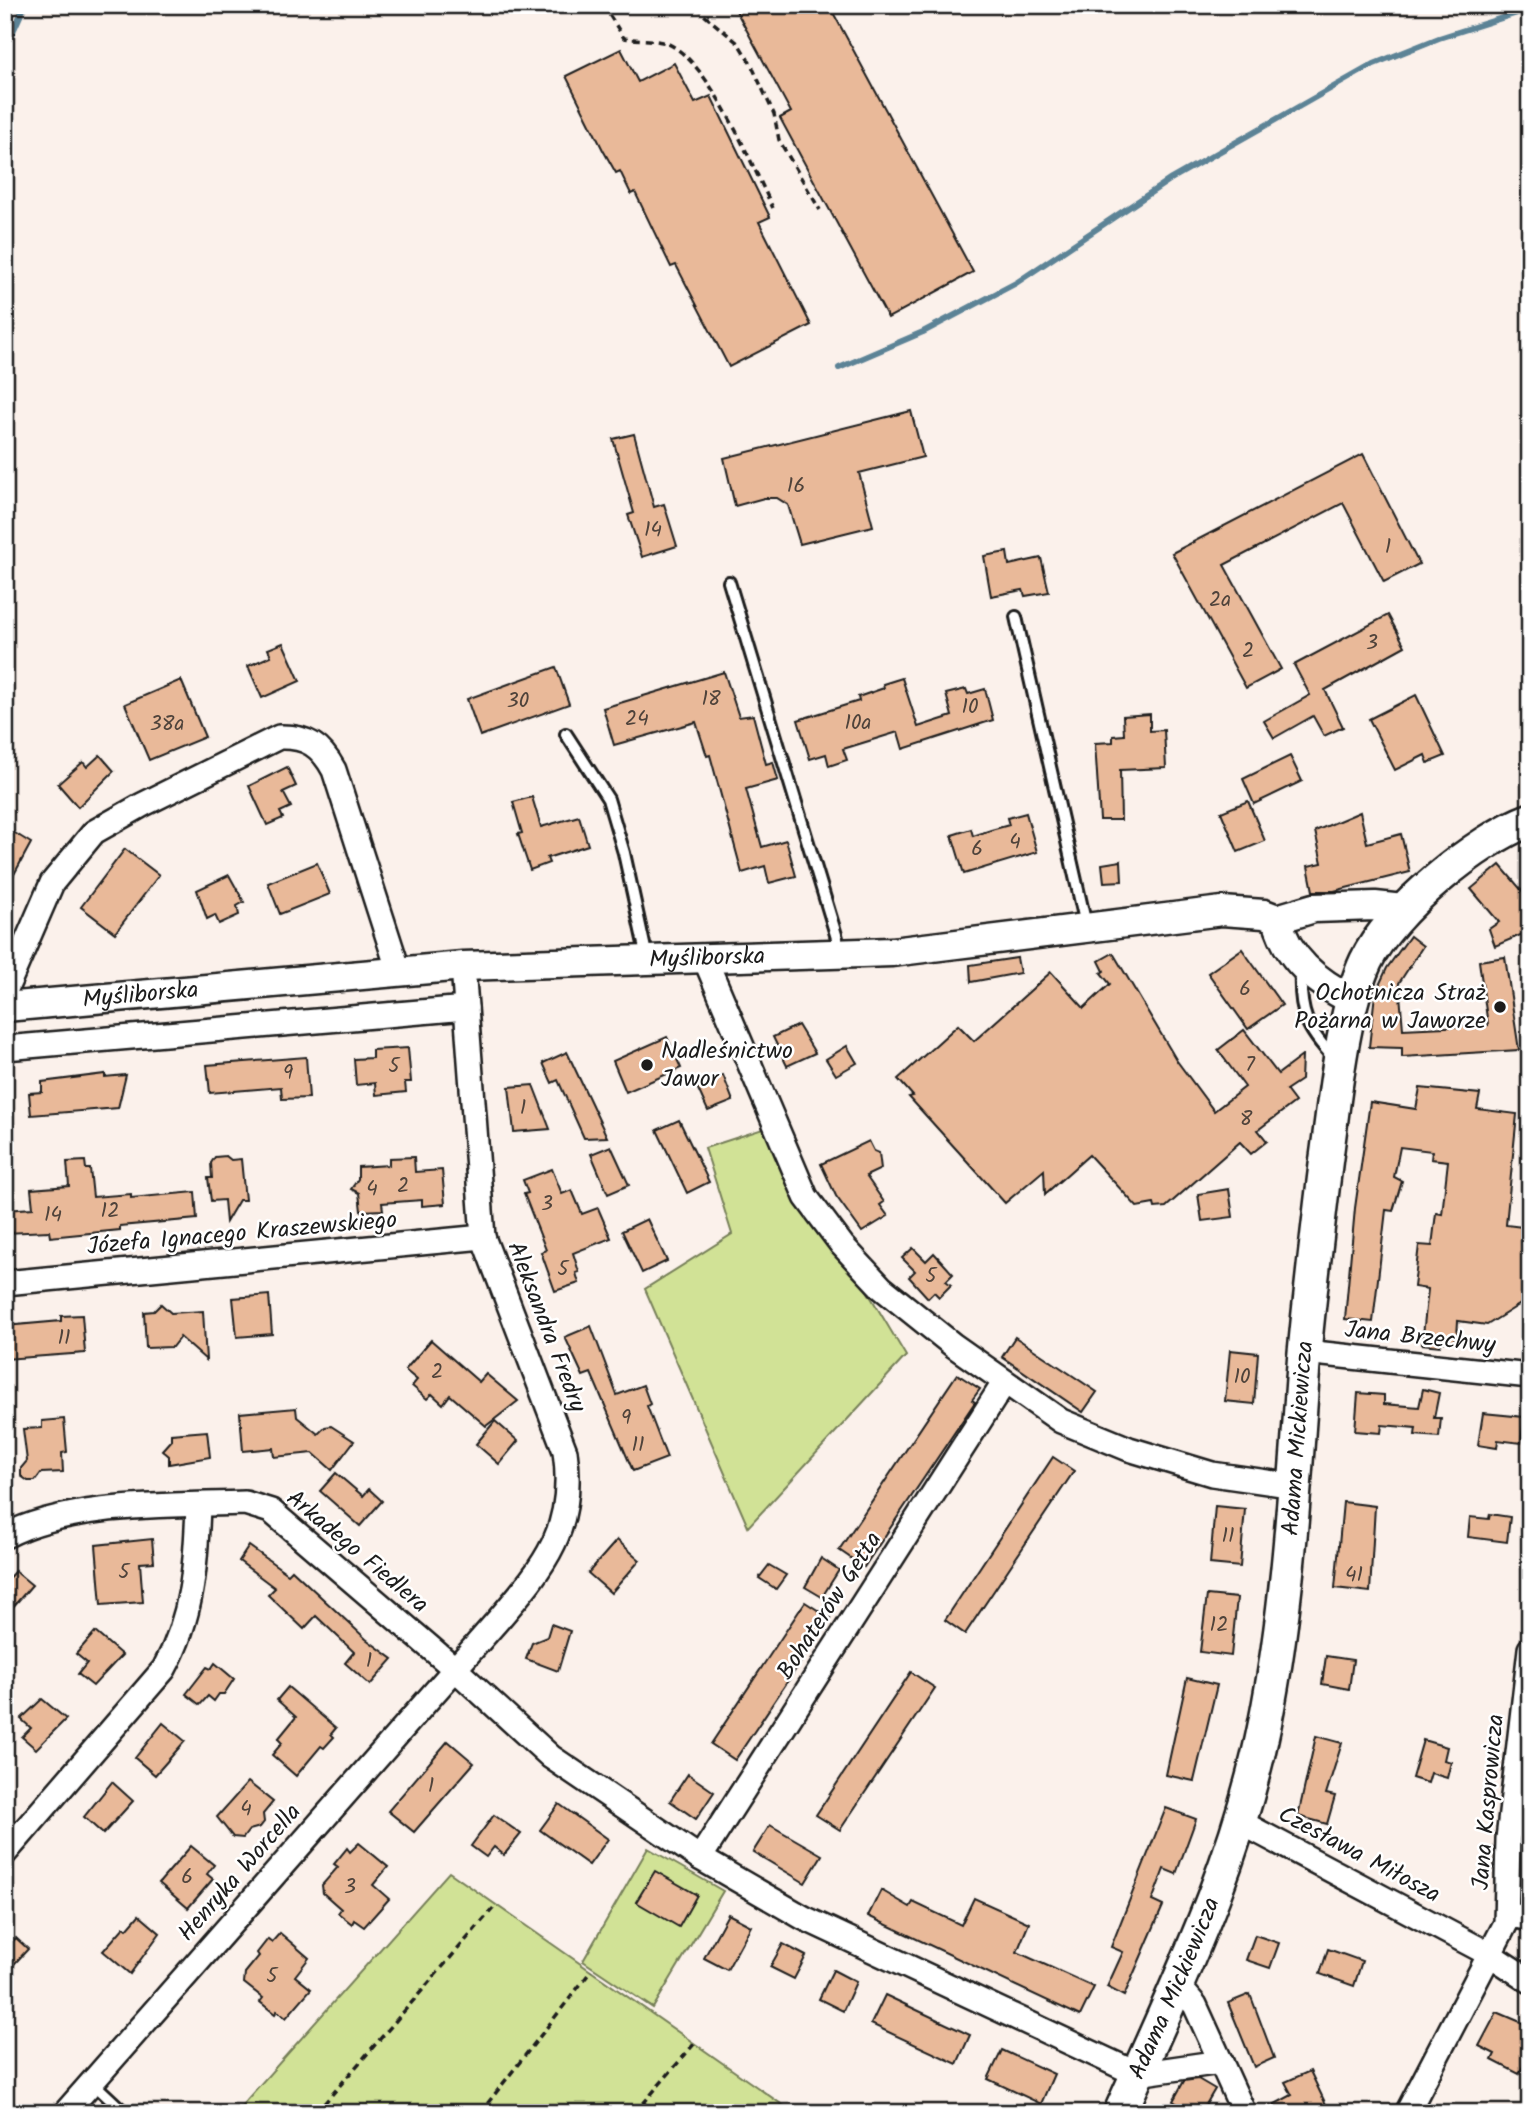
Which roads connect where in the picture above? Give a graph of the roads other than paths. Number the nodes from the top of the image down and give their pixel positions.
1 (729, 582) dead end
2 (1016, 617) dead end
3 (566, 734) dead end
4 (1530, 820) edge
5 (1404, 909) junction
6 (1277, 919) junction
7 (1086, 928) junction
8 (836, 954) junction
9 (705, 959) junction
10 (647, 961) junction
11 (1301, 964) junction
12 (463, 966) junction
13 (399, 972) junction
14 (5, 1000) edge
15 (1352, 1000) junction
16 (5, 1007) edge
17 (466, 1008) junction
18 (5, 1048) edge
19 (1341, 1065) junction
20 (483, 1237) junction
21 (5, 1283) edge
22 (1305, 1352) junction
23 (1530, 1376) edge
24 (1004, 1383) junction
25 (1295, 1486) junction
26 (198, 1505) junction
27 (5, 1536) edge
28 (1530, 1649) edge
29 (454, 1668) junction
30 (1242, 1823) junction
31 (5, 1853) edge
32 (700, 1858) junction
33 (1507, 1914) junction
34 (1530, 1919) edge
35 (1489, 1954) junction
36 (1530, 1981) edge
37 (1178, 1985) junction
38 (1221, 2062) junction
39 (1137, 2074) junction
40 (92, 2082) junction
41 (65, 2113) edge
42 (125, 2113) edge
43 (1119, 2113) edge
44 (1244, 2113) edge
45 (1407, 2113) edge

1 - 8 lane
2 - 7 lane
3 - 10 lane
4 - 5 main road, Adama Mickiewicza
5 - 6 street, Myśliborska
5 - 15 main road, Adama Mickiewicza
6 - 7 street, Myśliborska
6 - 11 street
7 - 8 street, Myśliborska
8 - 9 street, Myśliborska
9 - 10 street, Myśliborska
9 - 24 street
10 - 12 street, Myśliborska
11 - 15 street
11 - 19 lane
12 - 13 street, Myśliborska
12 - 17 street, Aleksandra Fredry
13 - 14 street
13 - 16 street, Myśliborska
15 - 19 main road, Adama Mickiewicza
17 - 18 street, Myśliborska
17 - 20 street, Aleksandra Fredry
19 - 22 main road, Adama Mickiewicza
20 - 21 street, Józefa Ignacego Kraszewskiego
20 - 29 street, Aleksandra Fredry
22 - 23 street, Jana Brzechwy
22 - 25 main road, Adama Mickiewicza
24 - 25 street
24 - 32 street, Bohaterów Getta
25 - 30 main road, Adama Mickiewicza
26 - 27 street, Arkadego Fiedlera
26 - 29 street, Arkadego Fiedlera
26 - 31 street
28 - 33 street, Jana Kasprowicza
29 - 32 street, Arkadego Fiedlera
29 - 40 street, Henryka Worcella
30 - 35 street, Czesława Miłosza
30 - 37 main road, Adama Mickiewicza
32 - 39 street
33 - 34 street
33 - 35 street, Jana Kasprowicza
35 - 36 street, Czesława Miłosza
35 - 45 street
37 - 38 street
37 - 39 main road, Adama Mickiewicza
38 - 39 street
38 - 44 street
39 - 43 main road, Adama Mickiewicza
40 - 41 street, Henryka Worcella
40 - 42 lane

